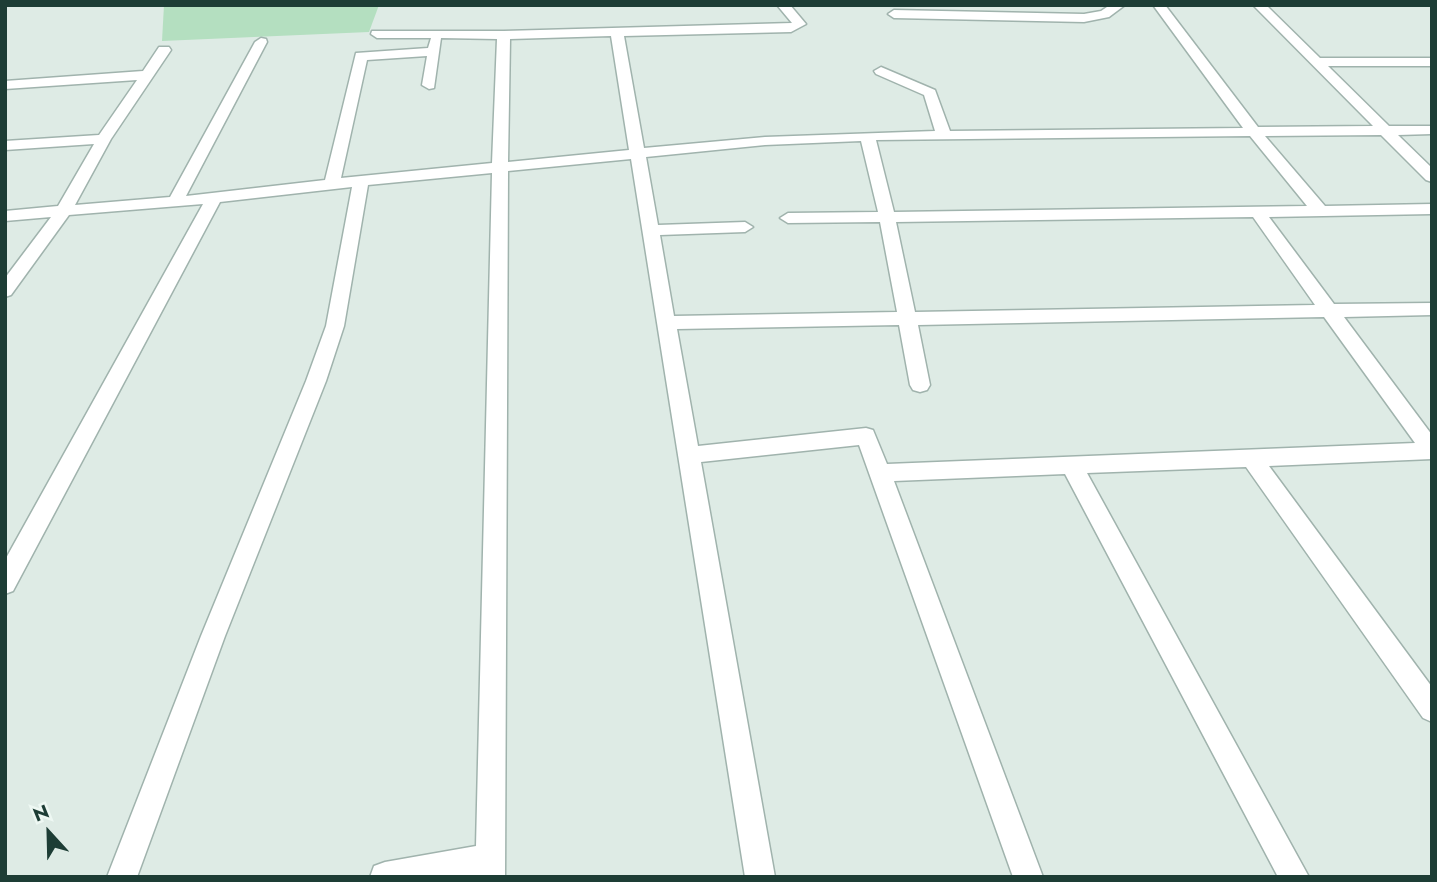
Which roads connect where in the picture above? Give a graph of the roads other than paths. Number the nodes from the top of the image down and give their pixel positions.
1 (783, 5) edge
2 (1119, 5) edge
3 (1159, 5) edge
4 (1258, 5) edge
5 (894, 14) dead end
6 (617, 32) junction
7 (377, 34) dead end
8 (436, 35) junction
9 (504, 35) junction
10 (261, 42) dead end
11 (164, 50) dead end
12 (434, 52) junction
13 (1316, 62) junction
14 (1432, 62) edge
15 (881, 71) dead end
16 (148, 75) junction
17 (5, 85) edge
18 (429, 85) dead end
19 (1432, 130) edge
20 (1253, 131) junction
21 (1386, 131) junction
22 (944, 135) junction
23 (867, 136) junction
24 (104, 139) junction
25 (5, 146) edge
26 (639, 155) junction
27 (500, 168) junction
28 (1432, 177) edge
29 (361, 181) junction
30 (332, 184) junction
31 (214, 198) junction
32 (176, 200) junction
33 (1432, 209) edge
34 (64, 211) junction
35 (1320, 211) junction
36 (1257, 212) junction
37 (5, 216) edge
38 (887, 217) junction
39 (788, 218) dead end
40 (745, 228) dead end
41 (652, 230) junction
42 (5, 291) edge
43 (1432, 309) edge
44 (1331, 311) junction
45 (908, 318) junction
46 (668, 323) junction
47 (920, 385) dead end
48 (1432, 451) edge
49 (690, 454) junction
50 (1251, 458) junction
51 (1071, 465) junction
52 (880, 473) junction
53 (5, 583) edge
54 (1432, 709) edge
55 (490, 868) edge
56 (122, 877) edge
57 (385, 877) edge
58 (760, 877) edge
59 (1028, 877) edge
60 (1294, 877) edge

1 - 6 street
2 - 5 street
3 - 20 street
4 - 13 street
6 - 9 street
6 - 26 street
7 - 8 street
8 - 9 street
8 - 12 street
9 - 27 street
10 - 32 street
11 - 16 street
12 - 18 street
12 - 30 street
13 - 14 street
13 - 21 street
15 - 22 street
16 - 17 street
16 - 24 street
19 - 21 street
20 - 21 street
20 - 22 street
20 - 35 street
21 - 28 street
22 - 23 street
23 - 26 street
23 - 38 street
24 - 25 street
24 - 34 street
26 - 27 street
26 - 41 street
27 - 29 street
27 - 55 street
29 - 30 street
29 - 56 street
30 - 31 street
31 - 32 street
31 - 53 street
32 - 34 street
33 - 35 street
34 - 37 street
34 - 42 street
35 - 36 street
36 - 38 street
36 - 44 street
38 - 39 street
38 - 45 street
40 - 41 street
41 - 46 street
43 - 44 street
44 - 45 street
44 - 48 street
45 - 46 street
45 - 47 street
46 - 49 street
48 - 50 street
49 - 52 street
49 - 58 street
50 - 51 street
50 - 54 street
51 - 52 street
51 - 60 street
52 - 59 street
55 - 57 street

